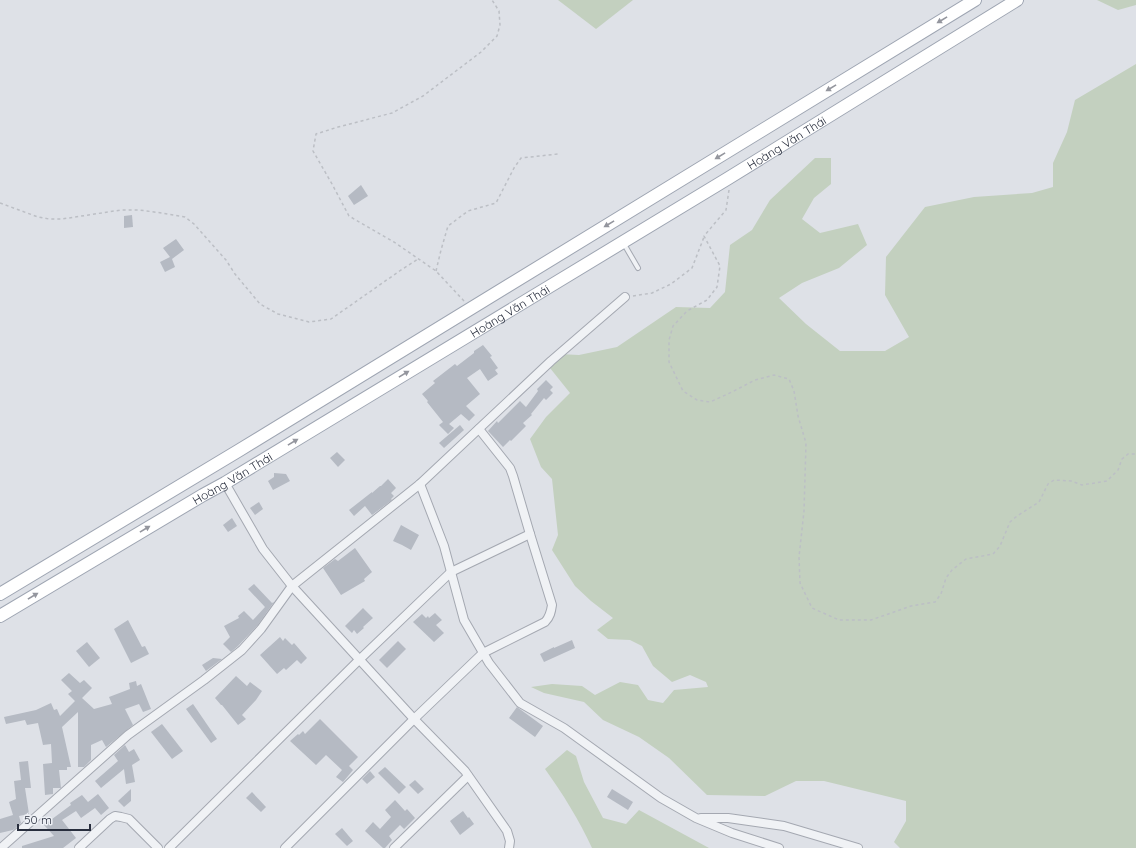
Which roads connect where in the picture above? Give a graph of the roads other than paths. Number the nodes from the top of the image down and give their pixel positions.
1 (975, 0) edge
2 (1016, 0) edge
3 (623, 242) junction
4 (638, 268) dead end
5 (625, 297) road end
6 (479, 429) junction
7 (214, 465) junction
8 (225, 483) junction
9 (420, 484) junction
10 (530, 534) junction
11 (451, 572) junction
12 (292, 586) junction
13 (0, 594) edge
14 (0, 616) edge
15 (483, 653) junction
16 (359, 660) junction
17 (414, 719) junction
18 (468, 776) junction
19 (696, 818) junction
20 (1, 848) edge
21 (79, 848) edge
22 (158, 848) edge
23 (169, 848) edge
24 (285, 848) edge
25 (394, 848) edge
26 (509, 848) edge
27 (779, 848) edge
28 (858, 848) edge

1 -> 7 main road, Hoàng Văn Thái
2 - 3 main road, Hoàng Văn Thái
3 - 4 lane
8 -> 3 main road, Hoàng Văn Thái
5 - 6 street
6 - 9 street
6 - 10 street
7 - 8 main road
7 - 13 main road, Hoàng Văn Thái
8 - 12 street
14 -> 8 main road, Hoàng Văn Thái
9 - 11 street
9 - 12 street
10 - 11 street
10 - 15 street
11 - 15 street
11 - 16 street
12 - 16 street
12 - 20 street
15 - 17 street
15 - 19 street
16 - 17 street
16 - 23 street
17 - 18 street
17 - 24 street
18 - 25 street
18 - 26 street
19 - 27 street
19 - 28 street
21 - 22 street

